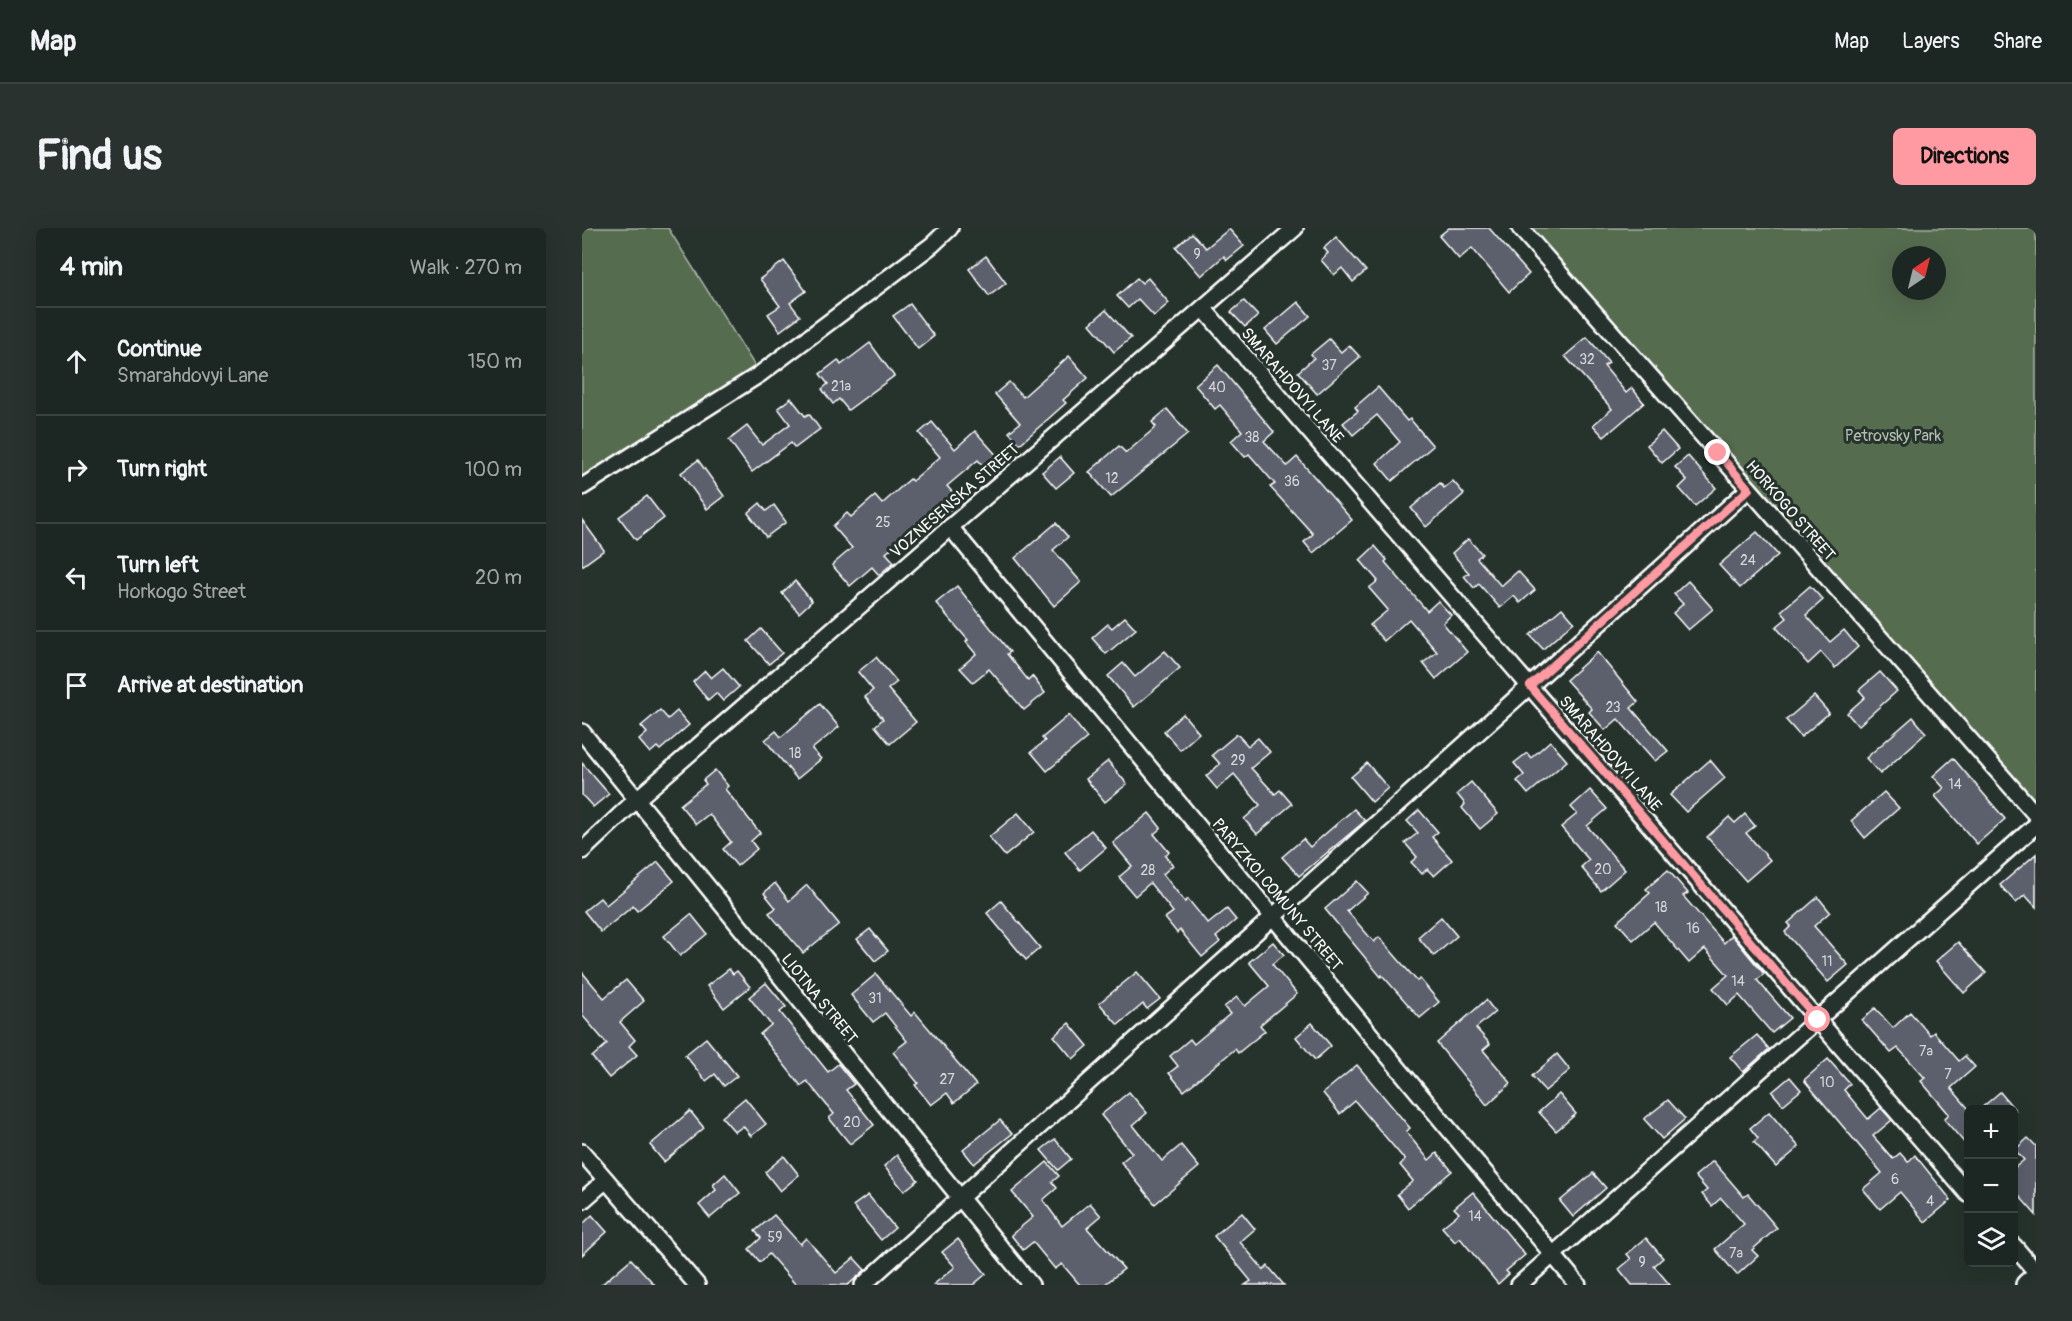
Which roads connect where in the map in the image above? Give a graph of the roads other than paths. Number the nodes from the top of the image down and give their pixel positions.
1 (950, 228) edge
2 (1295, 228) edge
3 (1520, 228) edge
4 (1203, 308) junction
5 (582, 487) edge
6 (1749, 489) junction
7 (950, 527) junction
8 (1530, 686) junction
9 (582, 732) edge
10 (636, 800) junction
11 (2036, 815) edge
12 (2036, 825) edge
13 (582, 850) edge
14 (1273, 917) junction
15 (1818, 1020) junction
16 (582, 1152) edge
17 (606, 1180) junction
18 (1964, 1189) edge
19 (960, 1198) junction
20 (582, 1201) edge
21 (2018, 1252) edge
22 (1553, 1255) junction
23 (2036, 1272) edge
24 (2036, 1277) edge
25 (697, 1285) edge
26 (863, 1285) edge
27 (1031, 1285) edge
28 (1520, 1285) edge
29 (1578, 1285) edge
30 (2027, 1285) edge

1 - 5 street
2 - 4 street, VOZNESENSKA STREET
3 - 6 street, HORKOGO STREET
4 - 7 street, VOZNESENSKA STREET
4 - 8 street, SMARAHDOVYI LANE
6 - 8 street
6 - 11 street, HORKOGO STREET
7 - 10 street, VOZNESENSKA STREET
7 - 14 street, PARYZKOI COMUNY STREET
8 - 14 street
8 - 15 street, SMARAHDOVYI LANE
9 - 10 street, LIOTNA STREET
10 - 13 street, VOZNESENSKA STREET
10 - 19 street, LIOTNA STREET
12 - 15 street
14 - 19 street
14 - 22 street, PARYZKOI COMUNY STREET
15 - 18 street, SMARAHDOVYI LANE
15 - 22 street
16 - 17 street
17 - 20 street
17 - 25 street
19 - 26 street
19 - 27 street, LIOTNA STREET
21 - 23 street
22 - 28 street
22 - 29 street, PARYZKOI COMUNY STREET
24 - 30 street

